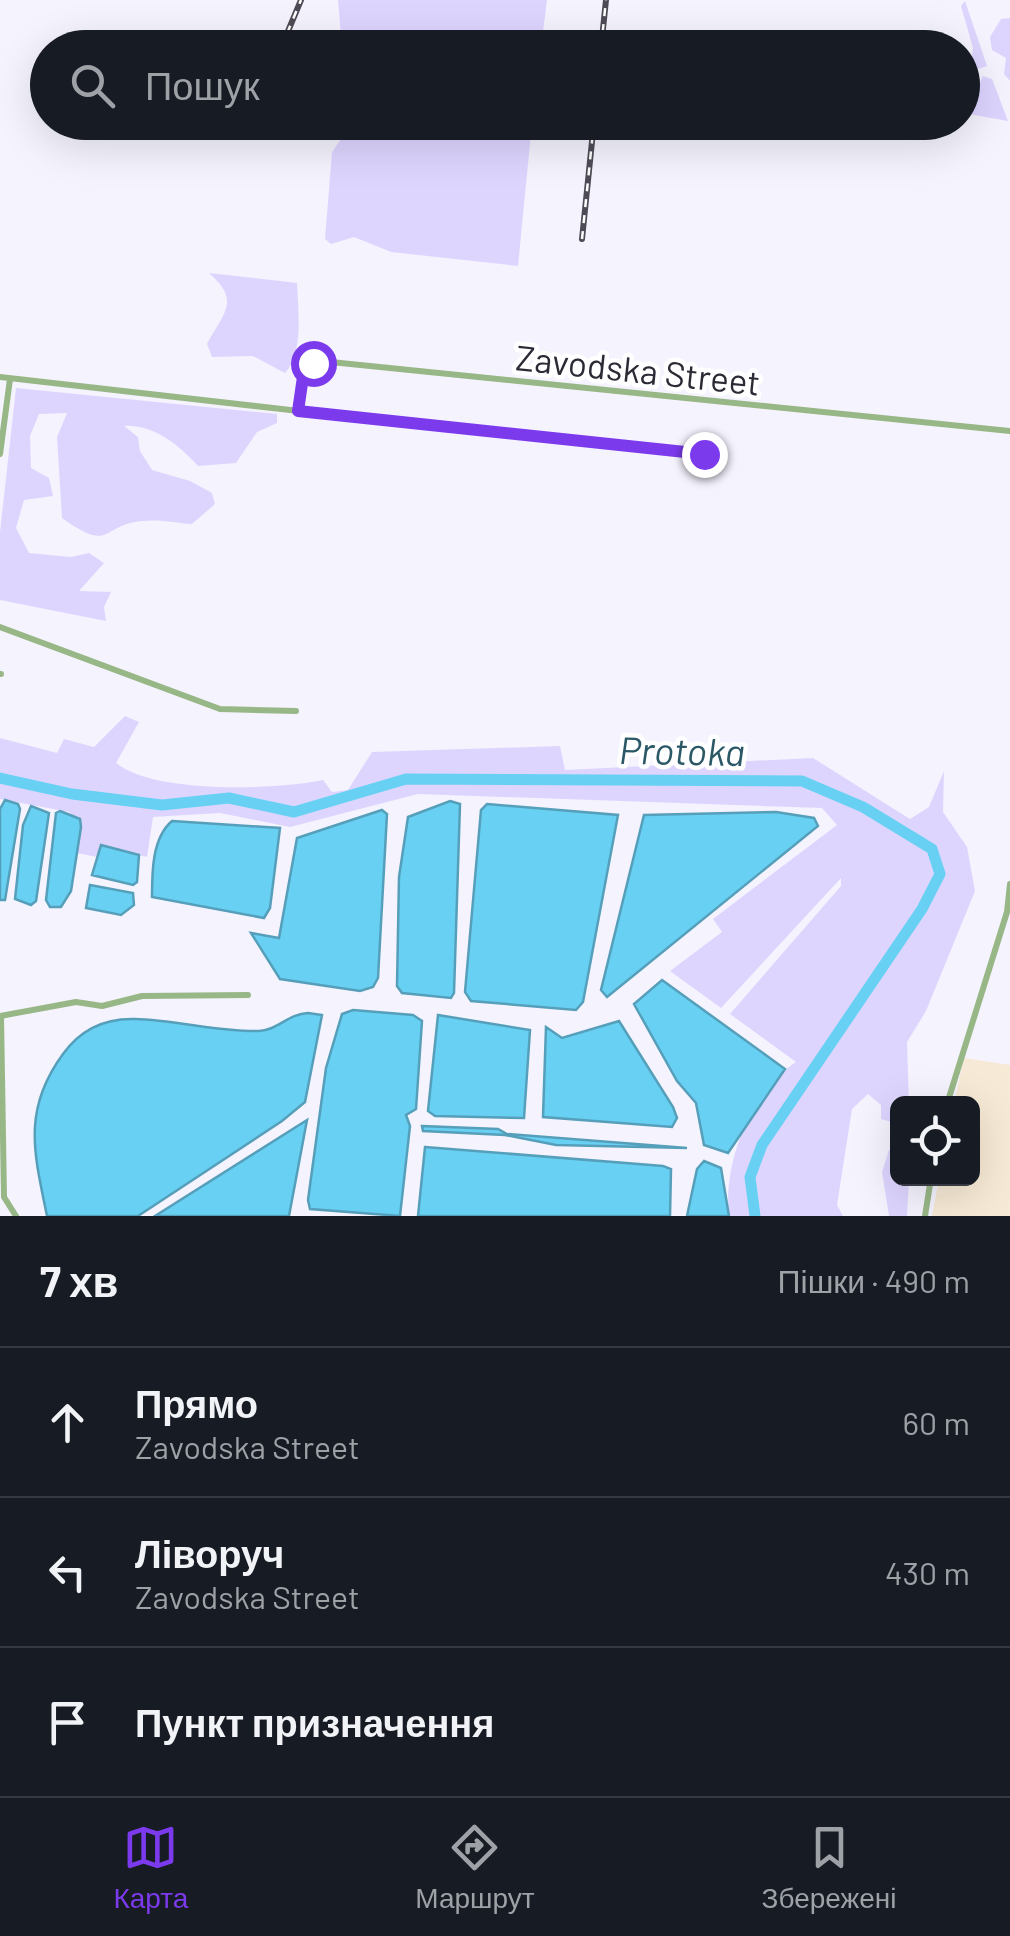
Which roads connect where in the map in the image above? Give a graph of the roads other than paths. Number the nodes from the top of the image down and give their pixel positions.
1 (0, 377) edge
2 (10, 379) junction
3 (298, 411) junction
4 (1010, 431) edge
5 (0, 454) edge
6 (704, 454) dead end
7 (0, 627) edge
8 (296, 711) dead end
9 (1010, 884) edge
10 (1008, 912) edge
11 (248, 995) dead end
12 (0, 1016) edge
13 (950, 1096) edge
14 (930, 1186) edge
15 (16, 1216) edge
16 (925, 1216) edge

1 - 2 street
2 - 3 street
2 - 5 street
3 - 4 street, Zavodska Street
3 - 6 street
7 - 8 street
9 - 10 street
10 - 13 street
11 - 12 street
12 - 15 street
14 - 16 street

